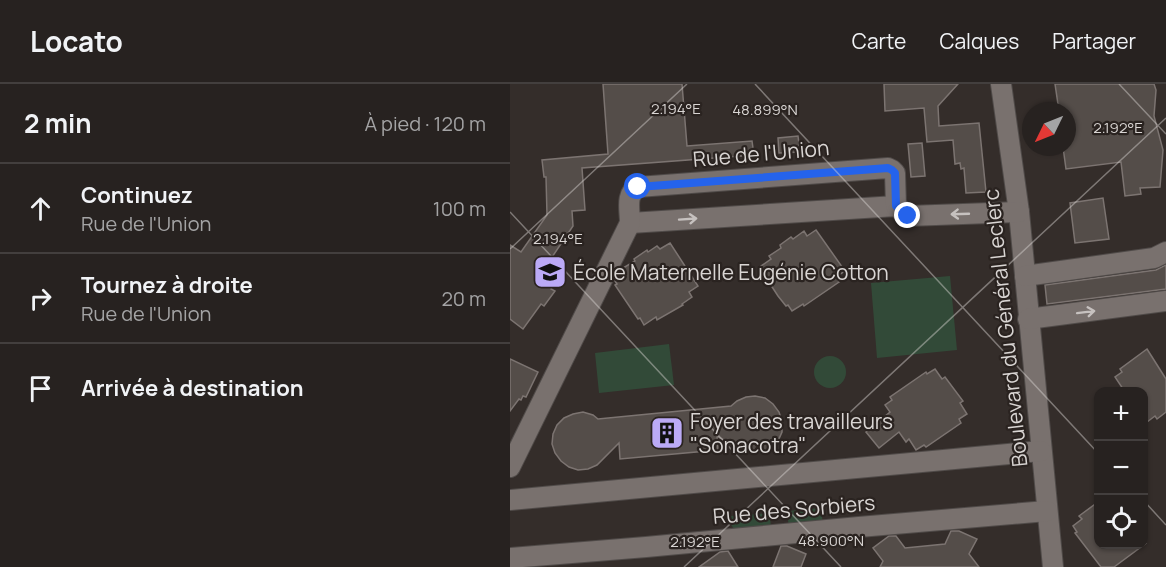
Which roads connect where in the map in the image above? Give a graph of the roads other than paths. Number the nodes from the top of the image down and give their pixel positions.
1 (1001, 84) edge
2 (896, 206) junction
3 (1019, 212) junction
4 (630, 223) junction
5 (1166, 252) edge
6 (1025, 276) junction
7 (1166, 301) edge
8 (1028, 319) junction
9 (1041, 451) junction
10 (510, 467) edge
11 (510, 500) edge
12 (1047, 511) junction
13 (510, 558) edge
14 (1053, 567) edge

1 - 3 street, Boulevard du Général Leclerc
3 -> 2 street
4 -> 2 street
2 - 4 street, Rue de l'Union
3 - 6 street, Boulevard du Général Leclerc
4 - 10 street, Rue de l'Union
5 - 6 street
6 - 8 street, Boulevard du Général Leclerc
8 -> 7 street
8 - 9 street, Boulevard du Général Leclerc
9 - 11 street, Rue des Sorbiers
9 - 12 street, Boulevard du Général Leclerc
12 - 13 street, Rue des Sorbiers
12 - 14 street, Boulevard du Général Leclerc

